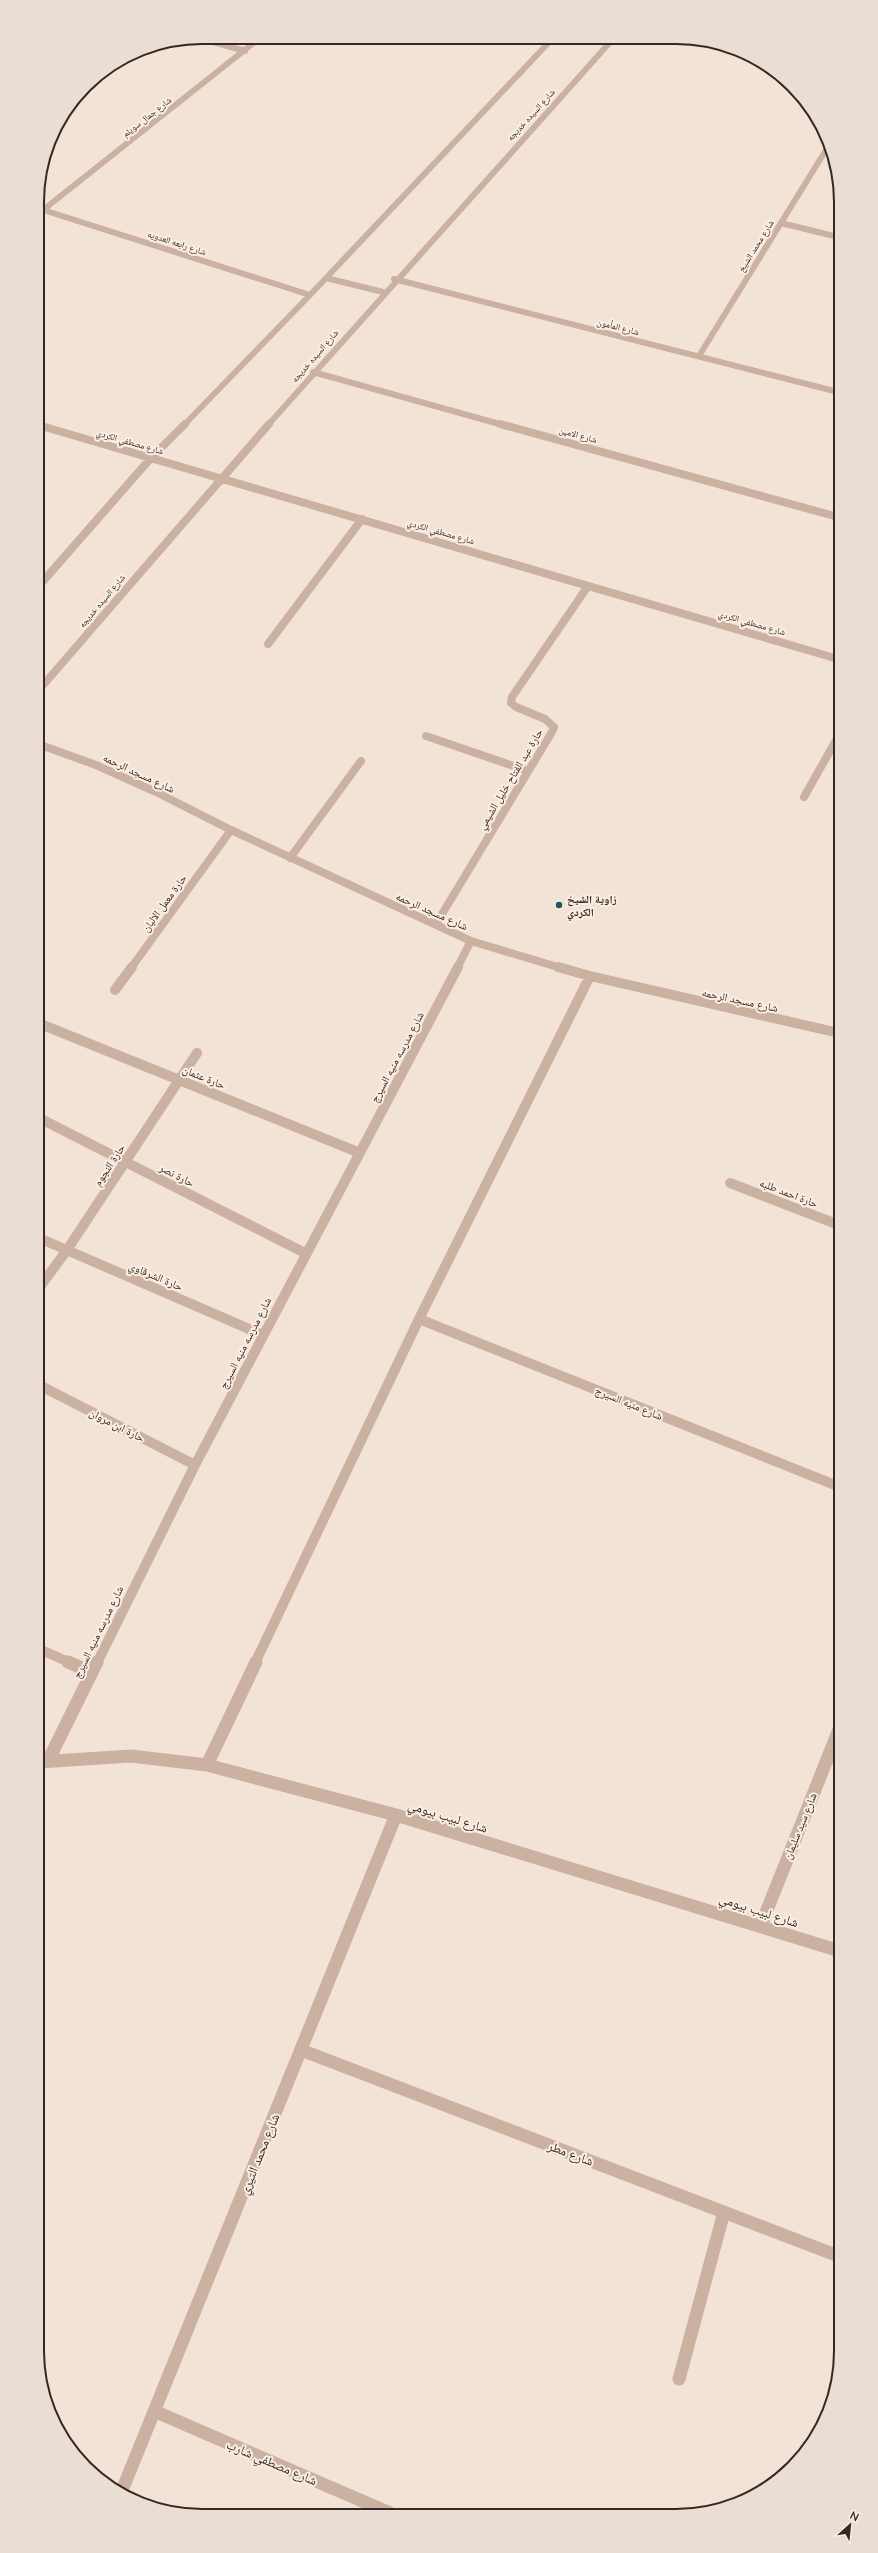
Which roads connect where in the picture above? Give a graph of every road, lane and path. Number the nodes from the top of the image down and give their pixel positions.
1 (220, 44) edge
2 (253, 44) edge
3 (547, 44) edge
4 (608, 44) edge
5 (245, 51) junction
6 (826, 150) edge
7 (44, 206) edge
8 (44, 210) edge
9 (781, 223) junction
10 (834, 236) edge
11 (326, 278) junction
12 (394, 279) junction
13 (383, 292) junction
14 (310, 295) junction
15 (699, 356) junction
16 (312, 372) junction
17 (834, 391) edge
18 (44, 427) edge
19 (150, 459) junction
20 (219, 478) junction
21 (834, 516) edge
22 (362, 519) junction
23 (44, 580) edge
24 (588, 586) junction
25 (268, 644) dead end
26 (834, 658) edge
27 (44, 683) edge
28 (426, 736) dead end
29 (834, 741) edge
30 (44, 746) edge
31 (361, 761) dead end
32 (528, 772) junction
33 (804, 796) dead end
34 (231, 830) junction
35 (290, 858) junction
36 (436, 924) junction
37 (471, 940) junction
38 (590, 976) junction
39 (115, 990) dead end
40 (44, 1024) edge
41 (834, 1032) edge
42 (197, 1053) dead end
43 (179, 1080) junction
44 (44, 1121) edge
45 (360, 1153) junction
46 (125, 1162) junction
47 (730, 1183) dead end
48 (834, 1223) edge
49 (44, 1240) edge
50 (67, 1250) junction
51 (306, 1253) junction
52 (44, 1281) edge
53 (419, 1319) junction
54 (263, 1336) junction
55 (44, 1388) edge
56 (195, 1466) junction
57 (834, 1485) edge
58 (44, 1651) edge
59 (92, 1672) junction
60 (834, 1742) edge
61 (44, 1762) edge
62 (207, 1765) junction
63 (396, 1815) junction
64 (761, 1925) junction
65 (834, 1949) edge
66 (301, 2050) junction
67 (724, 2212) junction
68 (834, 2255) edge
69 (679, 2379) dead end
70 (154, 2411) junction
71 (123, 2488) edge
72 (381, 2509) edge

1 - 5 street
2 - 5 street, شارع جمال سويلم
3 - 11 street
4 - 12 street, شارع السيده خديجه
5 - 7 street, شارع جمال سويلم
6 - 9 street, شارع محمد الشيخ
8 - 14 street, شارع رابعه العدويه
9 - 10 street
9 - 15 street, شارع محمد الشيخ
11 - 13 street
11 - 14 street
12 - 13 street, شارع السيده خديجه
12 - 15 street, شارع المأمون
13 - 16 street, شارع السيده خديجه
14 - 19 street
15 - 17 street, شارع المأمون
16 - 20 street, شارع السيده خديجه
16 - 21 street, شارع الامين
18 - 19 street, شارع مصطفي الكردي
19 - 20 street, شارع مصطفي الكردي
19 - 23 street
20 - 22 street, شارع مصطفي الكردي
20 - 27 street, شارع السيده خديجه
22 - 24 street, شارع مصطفي الكردي
22 - 25 street
24 - 26 street, شارع مصطفي الكردي
24 - 32 street, حارة عبد الفتاح خليل الشيمي
28 - 32 street
29 - 33 street
30 - 34 street, شارع مسجد الرحمه
31 - 35 street
32 - 36 street, حارة عبد الفتاح خليل الشيمي
34 - 35 street, شارع مسجد الرحمه
34 - 39 street, حارة معمل الالبان
35 - 36 street, شارع مسجد الرحمه
36 - 37 street, شارع مسجد الرحمه
37 - 38 street, شارع مسجد الرحمه
37 - 45 street, شارع مدرسه منيه السيرج
38 - 41 street, شارع مسجد الرحمه
38 - 53 street
40 - 43 street, حارة عثمان
42 - 43 street, حارة النجوم
43 - 45 street, حارة عثمان
43 - 46 street, حارة النجوم
44 - 46 street, حارة نصر
45 - 51 street, شارع مدرسه منيه السيرج
46 - 50 street, حارة النجوم
46 - 51 street, حارة نصر
47 - 48 street, حارة احمد طلبه
49 - 50 street, حارة الشرقاوي
50 - 52 street, حارة النجوم
50 - 54 street, حارة الشرقاوي
51 - 54 street, شارع مدرسه منيه السيرج
53 - 57 street, شارع منيه السيرج
53 - 62 street
54 - 56 street, شارع مدرسه منيه السيرج
55 - 56 street, حارة ابن مروان
56 - 59 street, شارع مدرسه منيه السيرج
58 - 59 street
59 - 61 street, شارع مدرسه منيه السيرج
60 - 64 street, شارع سيد سليمان
61 - 62 street, شارع لبيب بيومي
62 - 63 street, شارع لبيب بيومي
63 - 64 street, شارع لبيب بيومي
63 - 66 street, شارع محمد التيري
64 - 65 street, شارع لبيب بيومي
66 - 67 street, شارع مطر
66 - 70 street, شارع محمد التيري
67 - 68 street, شارع مطر
67 - 69 street
70 - 71 street, شارع محمد التيري
70 - 72 street, شارع مصطفي شارب

